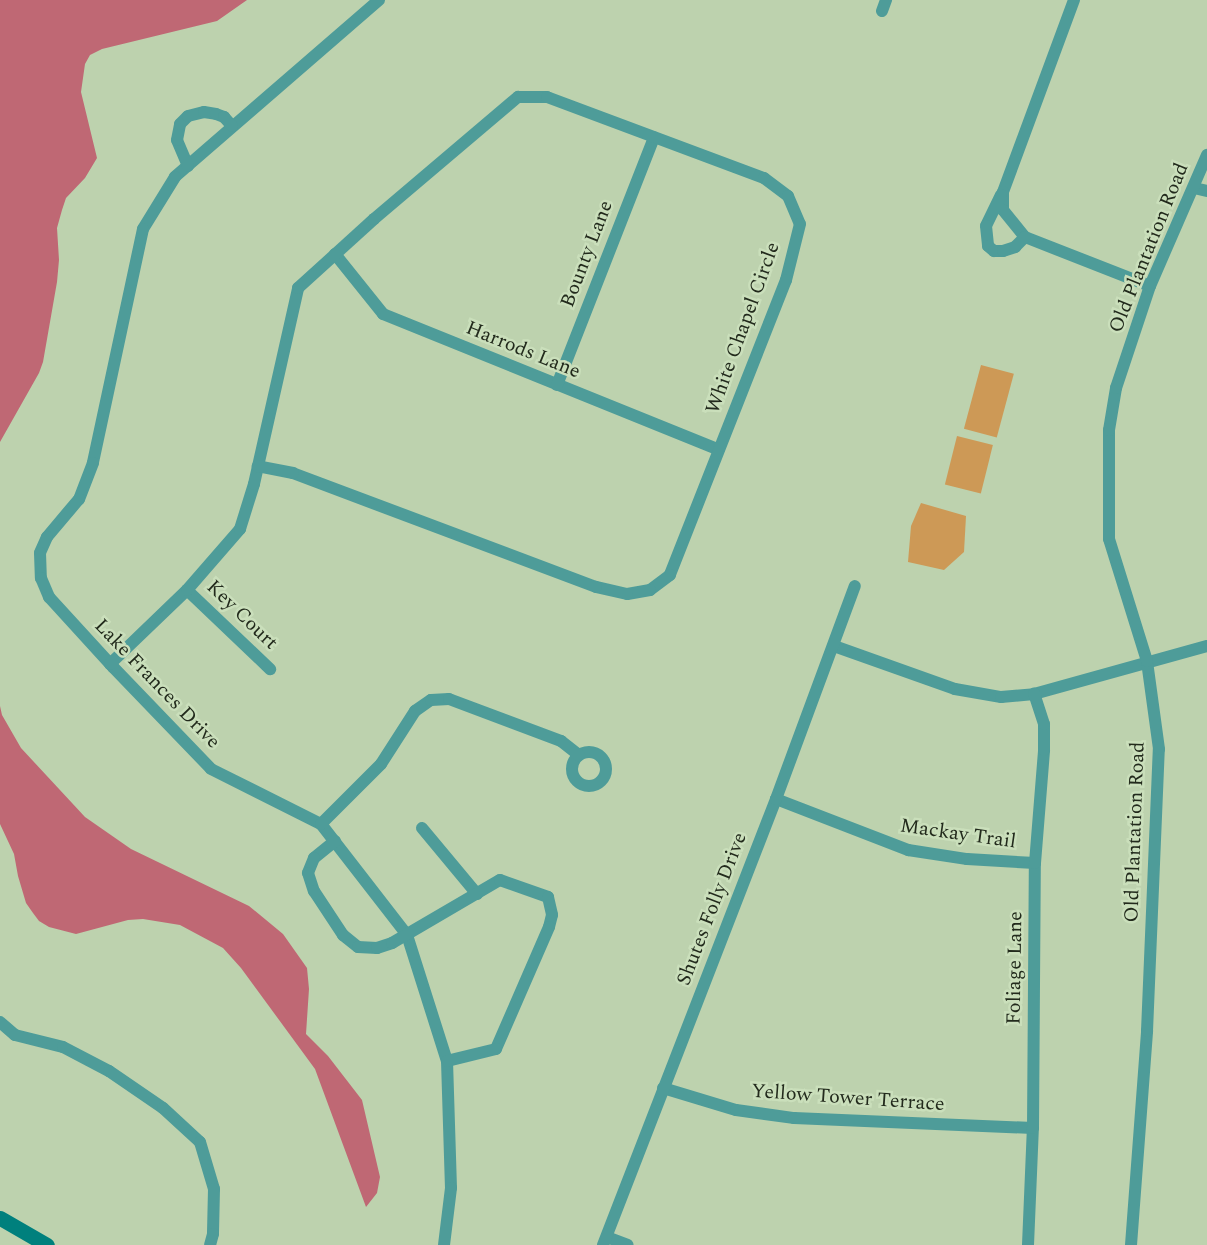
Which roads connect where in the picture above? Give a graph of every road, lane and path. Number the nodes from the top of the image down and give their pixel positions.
1 (379, 0) edge
2 (1074, 0) edge
3 (232, 126) junction
4 (654, 136) junction
5 (1207, 156) edge
6 (188, 166) junction
7 (1201, 189) edge
8 (1003, 192) junction
9 (1024, 237) junction
10 (335, 254) junction
11 (1150, 286) junction
12 (557, 385) junction
13 (719, 450) junction
14 (258, 466) junction
15 (855, 586) dead end
16 (187, 590) junction
17 (834, 646) junction
18 (1207, 646) edge
19 (1147, 661) junction
20 (110, 664) junction
21 (270, 669) dead end
22 (1034, 694) junction
23 (579, 755) dead end
24 (776, 799) junction
25 (321, 824) junction
26 (422, 828) dead end
27 (335, 842) junction
28 (1035, 863) junction
29 (477, 894) junction
30 (407, 935) junction
31 (0, 1022) edge
32 (447, 1060) junction
33 (663, 1089) junction
34 (1033, 1128) junction
35 (0, 1218) edge
36 (605, 1241) edge
37 (47, 1245) edge
38 (210, 1245) edge
39 (444, 1245) edge
40 (628, 1245) edge
41 (1028, 1245) edge
42 (1131, 1245) edge

1 - 3 street, Lake Frances Drive
2 - 8 street
3 - 6 street, Lake Frances Drive
3 - 6 street
4 - 10 street, White Chapel Circle
4 - 12 street, Bounty Lane
4 - 13 street, White Chapel Circle
5 - 7 street, Old Plantation Road
6 - 20 street, Lake Frances Drive
7 - 11 street, Old Plantation Road
8 - 9 street
8 - 9 street
9 - 11 street
10 - 12 street, Harrods Lane
10 - 14 street, White Chapel Circle
11 - 19 street, Old Plantation Road
12 - 13 street, Harrods Lane
13 - 14 street, White Chapel Circle
14 - 16 street, White Chapel Circle
15 - 17 street, Shutes Folly Drive
16 - 20 street, White Chapel Circle
16 - 21 street, Key Court
17 - 22 street
17 - 24 street, Shutes Folly Drive
18 - 19 street
19 - 22 street
19 - 42 street, Old Plantation Road
20 - 25 street, Lake Frances Drive
22 - 28 street, Foliage Lane
23 - 25 street
24 - 28 street, Mackay Trail
24 - 33 street, Shutes Folly Drive
25 - 27 street, Lake Frances Drive
26 - 29 street
27 - 30 street, Lake Frances Drive
27 - 30 street
28 - 34 street, Foliage Lane
29 - 30 street
29 - 32 street
30 - 32 street, Lake Frances Drive
31 - 38 street
32 - 39 street, Lake Frances Drive
33 - 34 street, Yellow Tower Terrace
33 - 36 street, Shutes Folly Drive
34 - 41 street, Foliage Lane
35 - 37 main road
36 - 40 street

